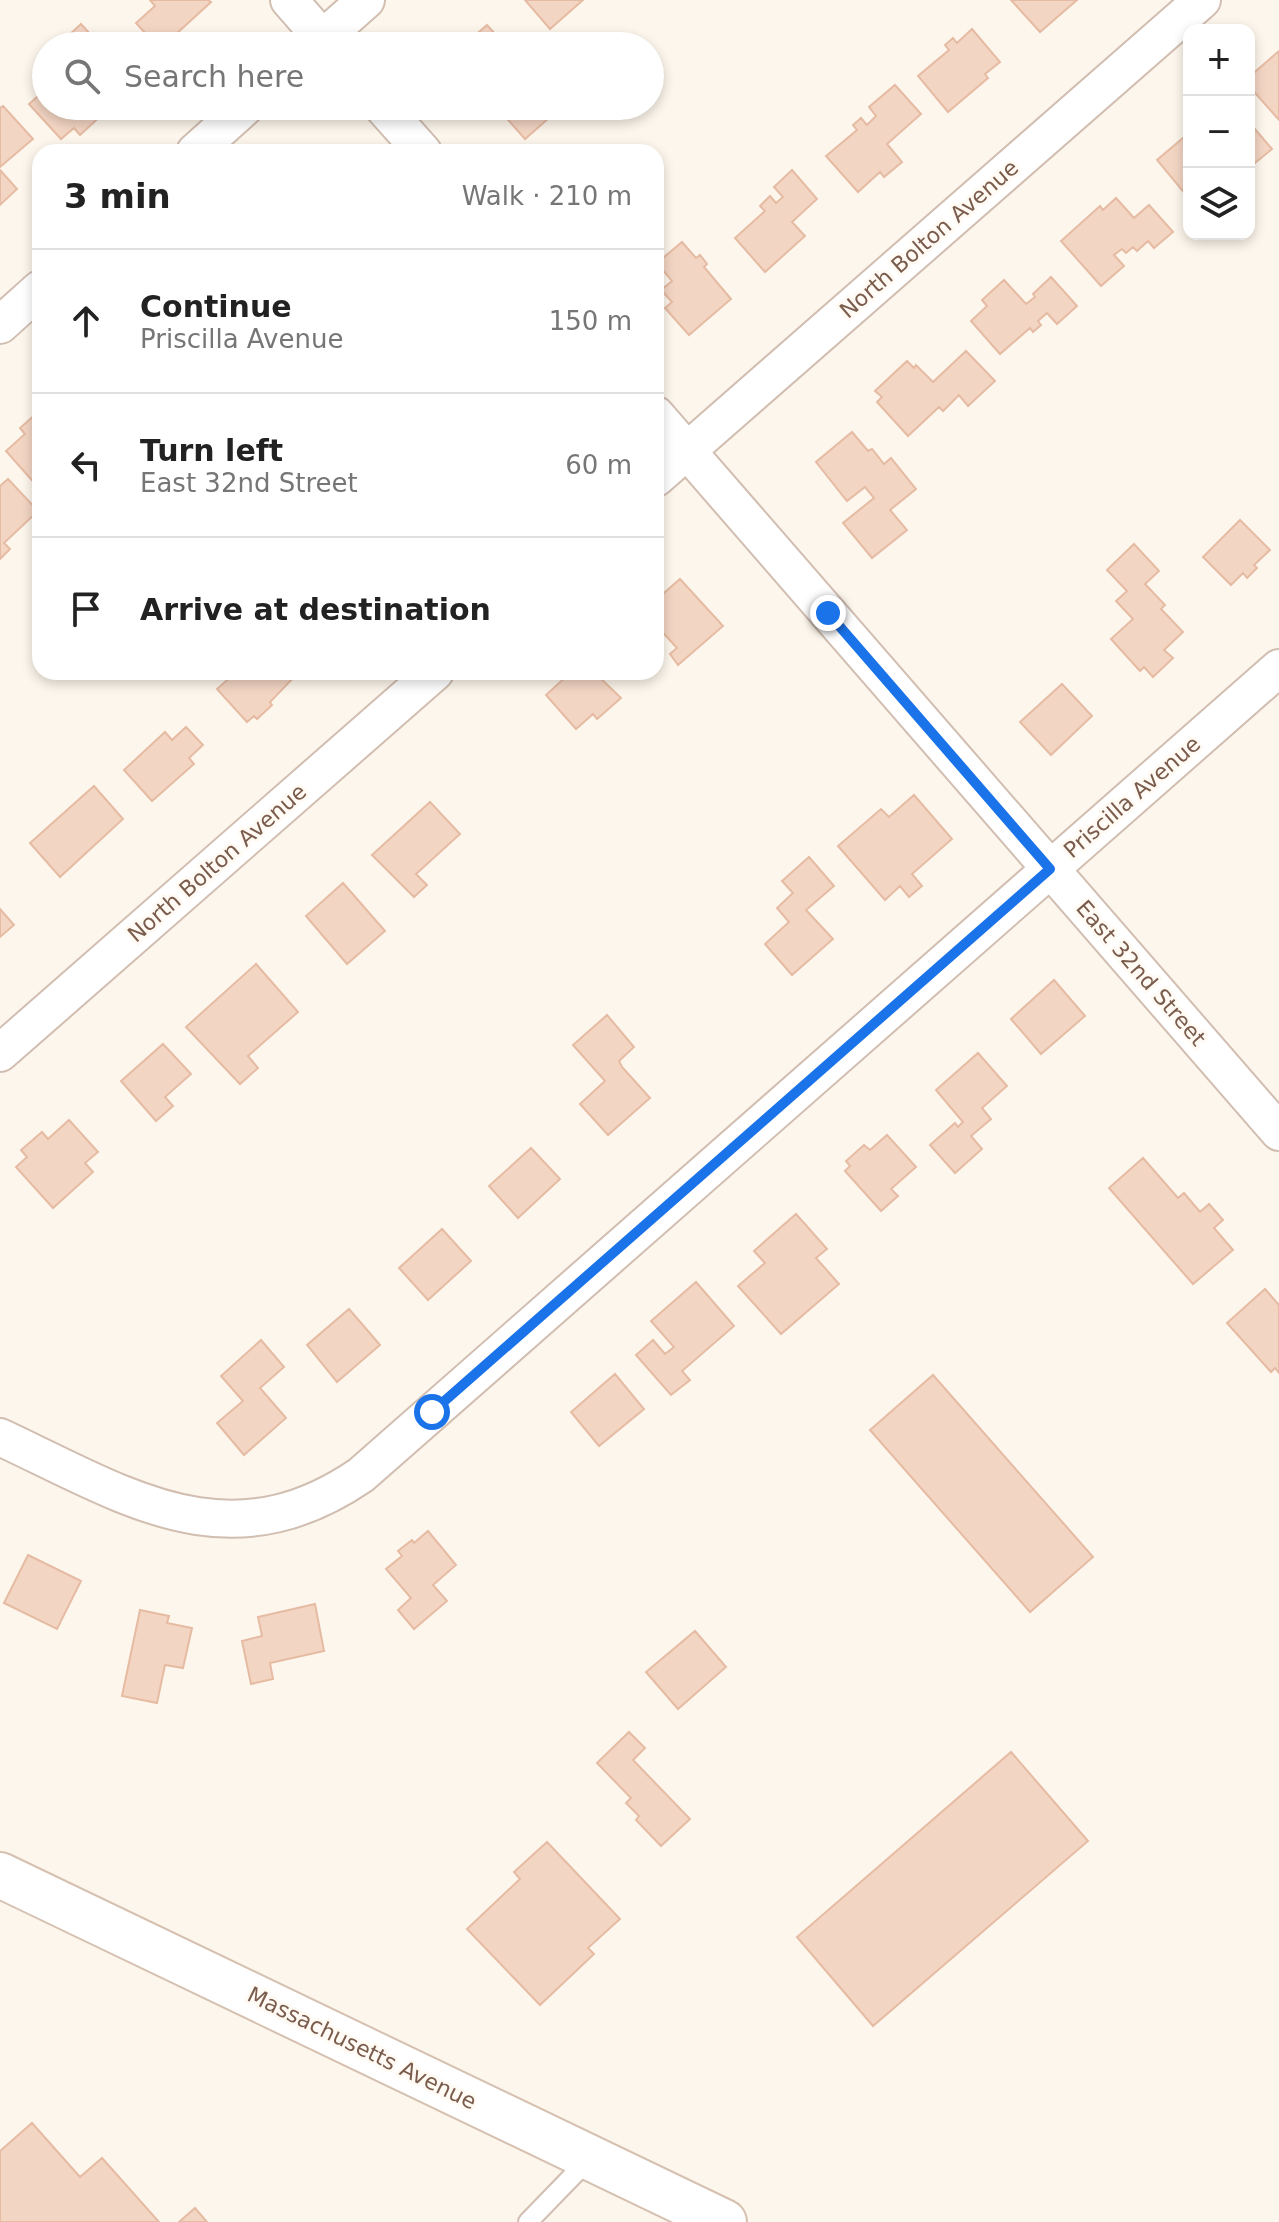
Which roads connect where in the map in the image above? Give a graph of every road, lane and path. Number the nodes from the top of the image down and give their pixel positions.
1 (289, 0) edge
2 (366, 0) edge
3 (1202, 0) edge
4 (314, 32) edge
5 (333, 32) edge
6 (230, 120) edge
7 (394, 120) edge
8 (204, 144) edge
9 (416, 144) edge
10 (32, 296) edge
11 (0, 325) edge
12 (664, 424) edge
13 (687, 450) junction
14 (664, 471) edge
15 (1279, 668) edge
16 (426, 680) edge
17 (1050, 869) junction
18 (0, 1053) edge
19 (1279, 1132) edge
20 (0, 1437) edge
21 (0, 1875) edge
22 (590, 2158) junction
23 (528, 2222) edge
24 (724, 2222) edge

1 - 4 street
2 - 5 street
3 - 13 street, North Bolton Avenue
6 - 8 street
7 - 9 street
10 - 11 street
12 - 13 street, East 32nd Street
13 - 14 street, North Bolton Avenue
13 - 17 street, East 32nd Street
15 - 17 street, Priscilla Avenue
16 - 18 street, North Bolton Avenue
17 - 19 street, East 32nd Street
17 - 20 street, Priscilla Avenue
21 - 22 main road, Massachusetts Avenue
22 - 23 lane
22 - 24 main road, Massachusetts Avenue

